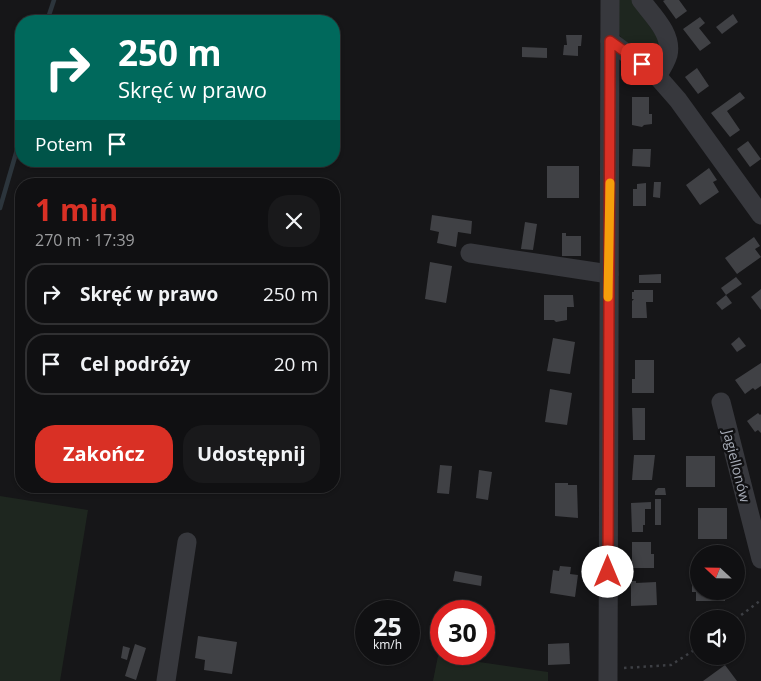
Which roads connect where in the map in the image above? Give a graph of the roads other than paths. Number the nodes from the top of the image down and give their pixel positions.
1 (610, 0) edge
2 (641, 0) edge
3 (610, 41) junction
4 (657, 76) junction
5 (761, 215) edge
6 (470, 253) dead end
7 (609, 274) junction
8 (721, 402) dead end
9 (187, 542) dead end
10 (761, 559) edge
11 (608, 675) edge
12 (166, 681) edge

1 - 3 street
2 - 4 street
3 - 4 street
3 - 7 street
4 - 5 street
6 - 7 street
7 - 11 street
8 - 10 street, Jagiellonów
9 - 12 street

